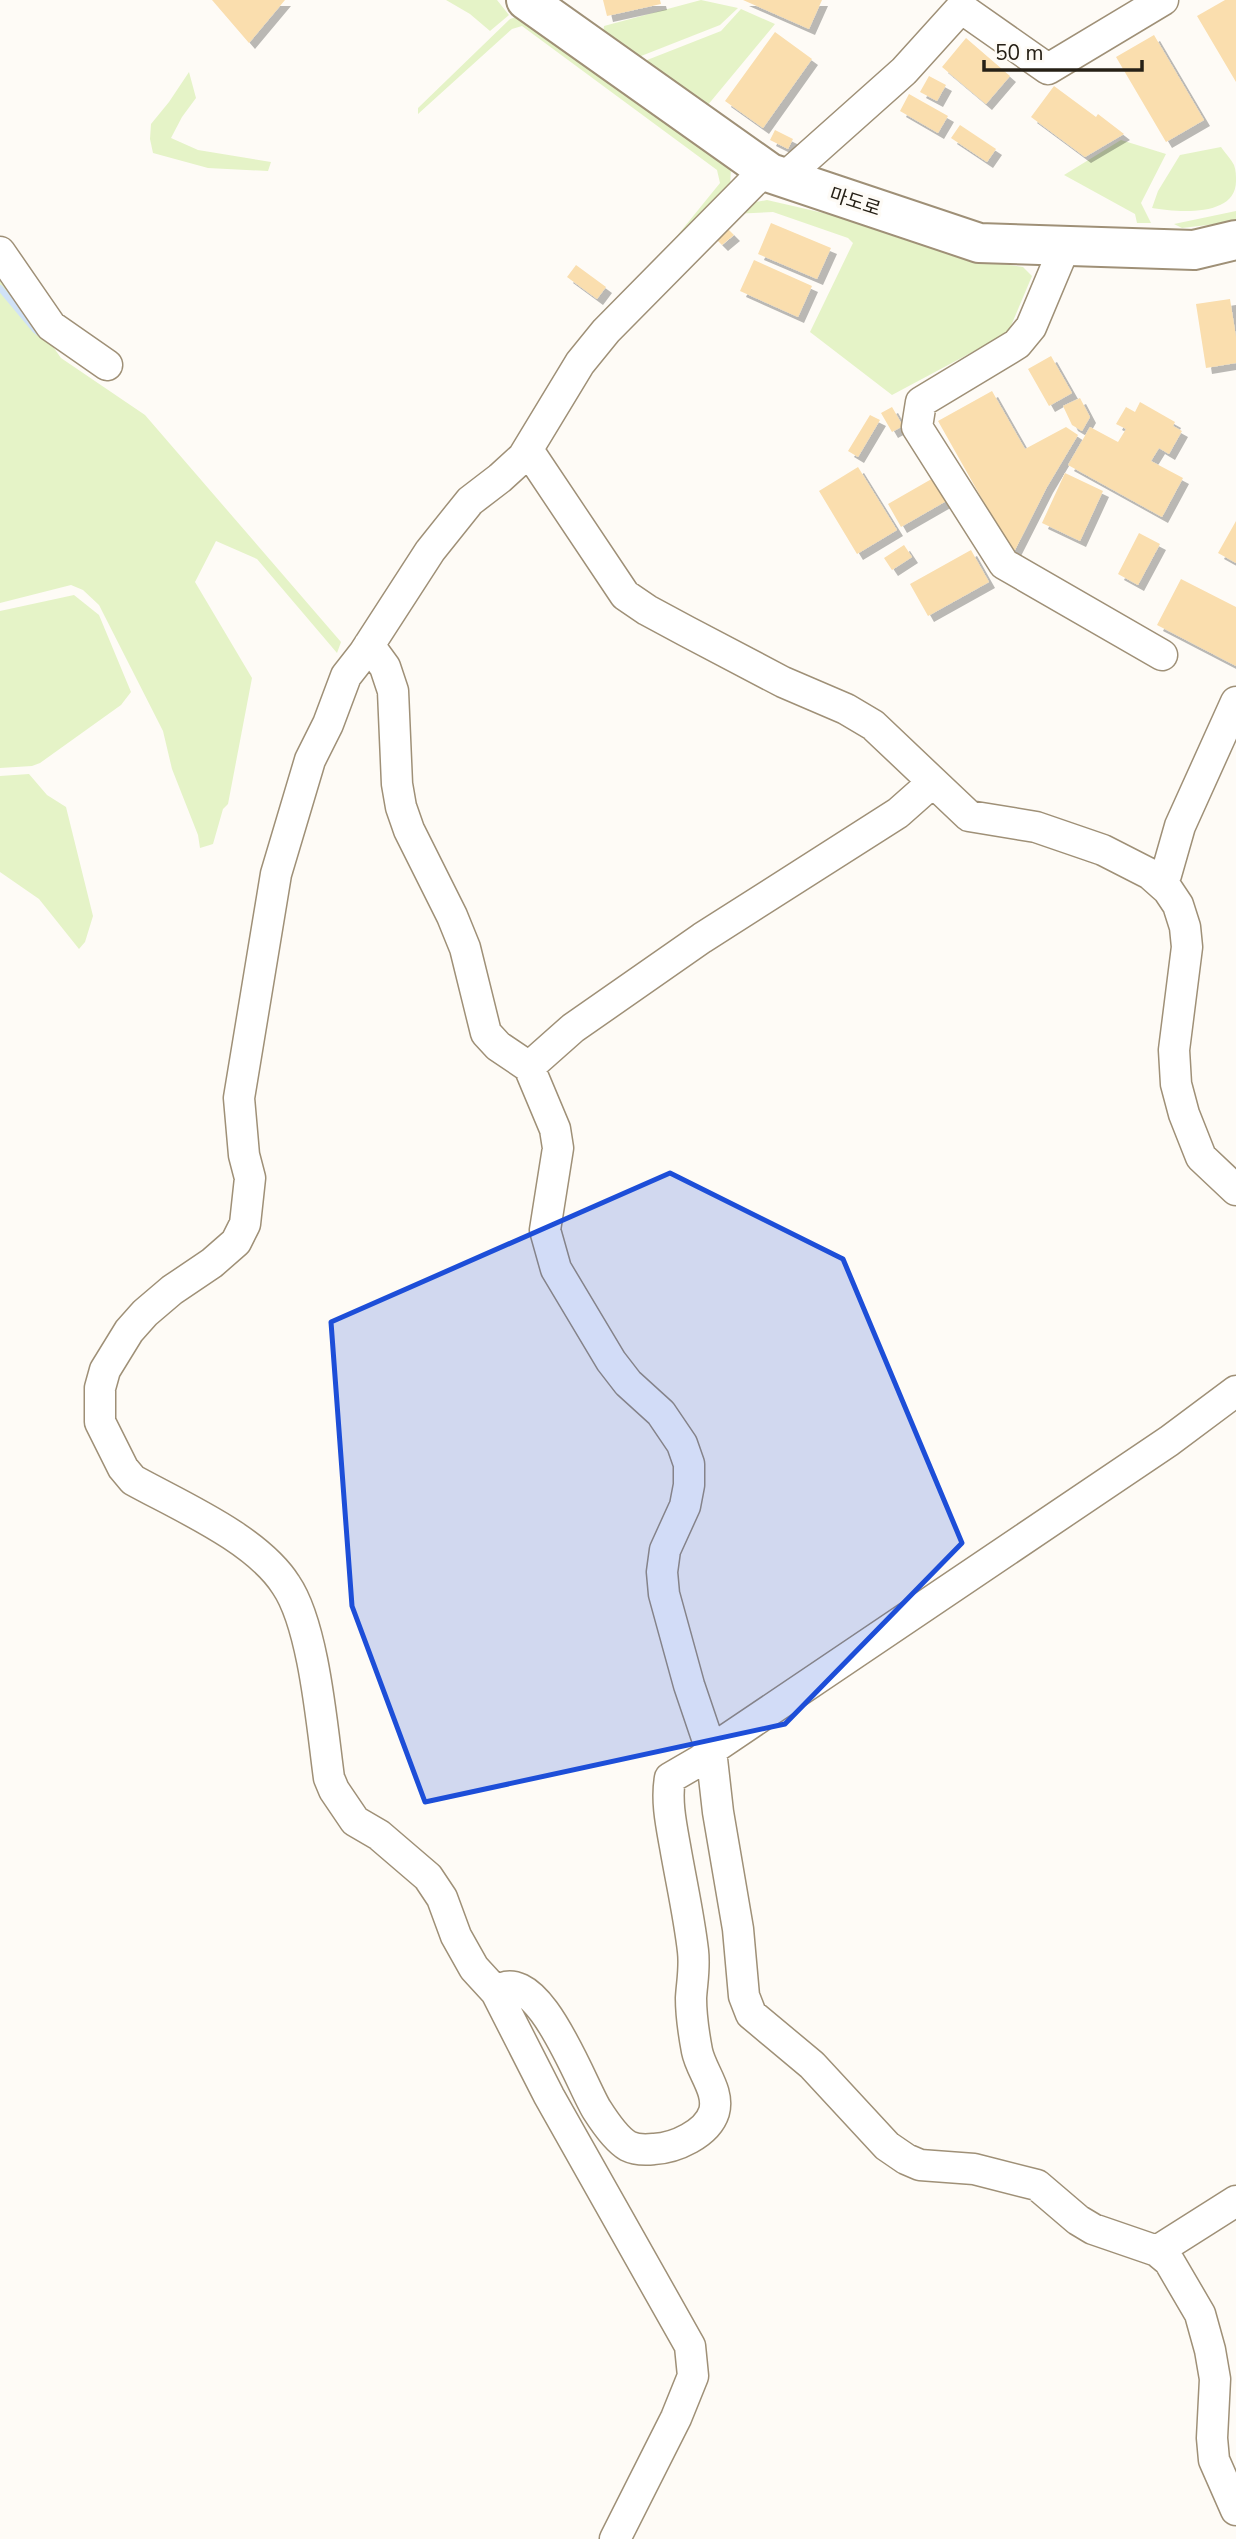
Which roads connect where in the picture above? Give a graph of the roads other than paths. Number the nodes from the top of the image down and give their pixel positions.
1 (526, 0) edge
2 (1163, 0) edge
3 (775, 174) junction
4 (1236, 240) edge
5 (1065, 246) junction
6 (0, 252) edge
7 (107, 365) dead end
8 (528, 450) junction
9 (369, 645) junction
10 (1162, 654) dead end
11 (1236, 702) edge
12 (933, 782) junction
13 (1158, 881) junction
14 (529, 1067) junction
15 (1236, 1190) edge
16 (1236, 1391) edge
17 (711, 1750) junction
18 (496, 1992) junction
19 (1236, 2201) edge
20 (1157, 2251) junction
21 (1236, 2510) edge
22 (615, 2539) edge

1 - 3 main road, 마도로
2 - 3 street
3 - 5 main road, 마도로
3 - 8 street
4 - 5 main road, 마도로
5 - 10 street
6 - 7 street
8 - 9 street
8 - 12 street
9 - 14 street
9 - 18 street
11 - 13 street
12 - 13 street
12 - 14 street
13 - 15 street
14 - 17 street
16 - 17 street
17 - 18 street
17 - 20 street
18 - 22 street
19 - 20 street
20 - 21 street

